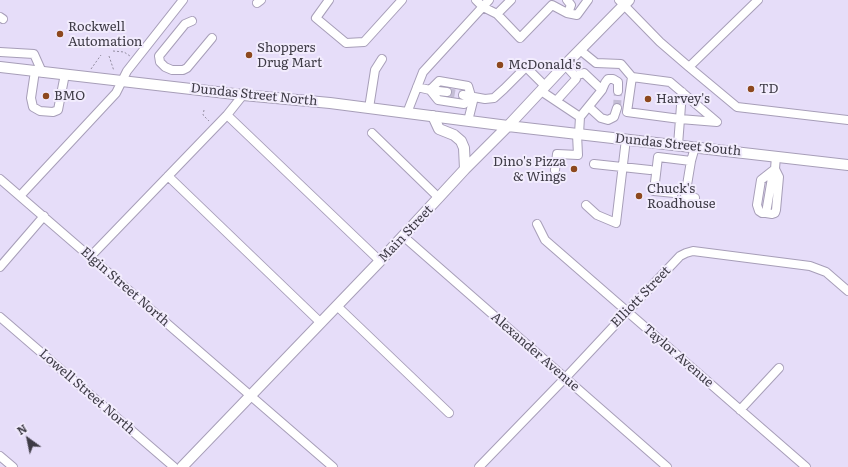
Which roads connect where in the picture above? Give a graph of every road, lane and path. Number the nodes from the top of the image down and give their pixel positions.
1 (183, 0) edge
2 (329, 0) edge
3 (402, 0) edge
4 (476, 0) edge
5 (490, 0) edge
6 (510, 0) edge
7 (566, 0) edge
8 (588, 0) edge
9 (758, 0) edge
10 (624, 2) edge
11 (552, 3) edge
12 (483, 7) junction
13 (568, 13) junction
14 (497, 14) junction
15 (192, 21) dead end
16 (212, 38) dead end
17 (580, 50) junction
18 (113, 51) dead end
19 (0, 52) edge
20 (101, 55) dead end
21 (109, 56) dead end
22 (131, 56) dead end
23 (382, 58) dead end
24 (565, 65) junction
25 (0, 66) edge
26 (689, 68) junction
27 (90, 69) dead end
28 (38, 71) junction
29 (115, 72) dead end
30 (65, 74) junction
31 (575, 76) junction
32 (632, 77) junction
33 (122, 81) junction
34 (417, 87) junction
35 (543, 88) junction
36 (430, 90) junction
37 (602, 90) junction
38 (447, 92) tunnel mouth
39 (618, 92) tunnel mouth
40 (682, 92) junction
41 (243, 95) junction
42 (470, 96) junction
43 (557, 100) junction
44 (589, 107) junction
45 (368, 108) junction
46 (617, 108) dead end
47 (204, 110) dead end
48 (407, 113) junction
49 (227, 115) junction
50 (433, 116) junction
51 (580, 116) junction
52 (680, 119) junction
53 (848, 120) edge
54 (468, 121) junction
55 (211, 123) dead end
56 (508, 126) junction
57 (372, 133) dead end
58 (578, 134) junction
59 (626, 139) junction
60 (678, 145) junction
61 (695, 147) junction
62 (776, 156) junction
63 (690, 161) junction
64 (594, 164) dead end
65 (848, 164) edge
66 (623, 167) junction
67 (465, 169) junction
68 (775, 169) junction
69 (555, 170) dead end
70 (650, 170) dead end
71 (168, 176) junction
72 (0, 178) edge
73 (674, 193) dead end
74 (20, 196) junction
75 (439, 198) junction
76 (695, 198) dead end
77 (586, 205) dead end
78 (44, 216) junction
79 (537, 224) dead end
80 (403, 236) junction
81 (90, 257) junction
82 (380, 261) junction
83 (0, 267) edge
84 (848, 291) edge
85 (337, 306) junction
86 (627, 312) junction
87 (0, 317) edge
88 (320, 323) junction
89 (779, 368) dead end
90 (565, 378) junction
91 (251, 396) junction
92 (740, 410) junction
93 (449, 413) dead end
94 (0, 456) edge
95 (13, 467) edge
96 (174, 467) edge
97 (182, 467) edge
98 (333, 467) edge
99 (479, 467) edge
100 (667, 467) edge
101 (806, 467) edge

1 - 33 street
2 - 3 street
4 - 12 street
5 - 12 street
6 - 14 street
7 - 13 street
8 - 13 street
9 - 26 street
10 - 17 main road, Main Street
10 - 26 street
11 - 13 street
11 - 14 street
12 - 14 street
12 - 34 street
15 - 16 street
17 - 24 main road, Main Street
17 - 32 street
18 - 22 path
19 - 28 street
20 - 27 path
21 - 29 path
23 - 45 street
24 - 31 street
24 - 35 main road, Main Street
25 - 28 main road, Dundas Street North
26 - 53 street
28 - 30 main road, Dundas Street North
28 - 30 street
30 - 33 main road, Dundas Street North
31 - 37 street
31 - 43 street
32 - 40 street
32 - 52 street
33 - 41 main road, Dundas Street North
33 - 74 street
34 - 36 street
34 - 48 street
35 - 42 street
35 - 43 street
35 - 56 main road, Main Street
36 - 38 street
36 - 42 street
36 - 42 street
37 - 39 street
37 - 44 street
40 - 52 street
40 - 52 street
41 - 45 main road, Dundas Street North
41 - 49 street
42 - 54 street
43 - 51 street
44 - 46 street
44 - 51 street
45 - 48 main road, Dundas Street North
47 - 55 path
48 - 50 main road, Dundas Street North
49 - 71 street
49 - 82 street
50 - 54 main road, Dundas Street North
50 - 67 main road
51 - 58 street
52 - 60 street
54 - 56 main road, Dundas Street North
56 - 58 main road, Dundas Street South
56 - 67 main road, Main Street
57 - 75 street
58 - 59 main road, Dundas Street South
58 - 69 street
59 - 60 main road, Dundas Street South
59 - 66 street
60 - 61 main road, Dundas Street South
61 - 62 main road, Dundas Street South
61 - 63 street
62 - 65 main road, Dundas Street South
62 - 68 street
63 - 73 street
63 - 76 street
64 - 66 street
66 - 70 street
66 - 77 street
67 - 75 main road, Main Street
68 - 68 street
71 - 81 street
71 - 88 street
72 - 74 street, Elgin Street North
74 - 78 street, Elgin Street North
75 - 80 main road, Main Street
78 - 81 street, Elgin Street North
78 - 83 street
79 - 86 street, Taylor Avenue
80 - 82 main road, Main Street
80 - 90 street, Alexander Avenue
81 - 91 street, Elgin Street North
82 - 85 main road, Main Street
84 - 86 street, Elliott Street
85 - 88 main road, Main Street
85 - 93 street
86 - 90 street, Elliott Street
86 - 92 street, Taylor Avenue
87 - 96 street, Lowell Street North
88 - 91 main road, Main Street
89 - 92 street
90 - 99 street, Elliott Street
90 - 100 street, Alexander Avenue
91 - 97 main road, Main Street
91 - 98 street, Elgin Street North
92 - 101 street, Taylor Avenue
94 - 95 street

